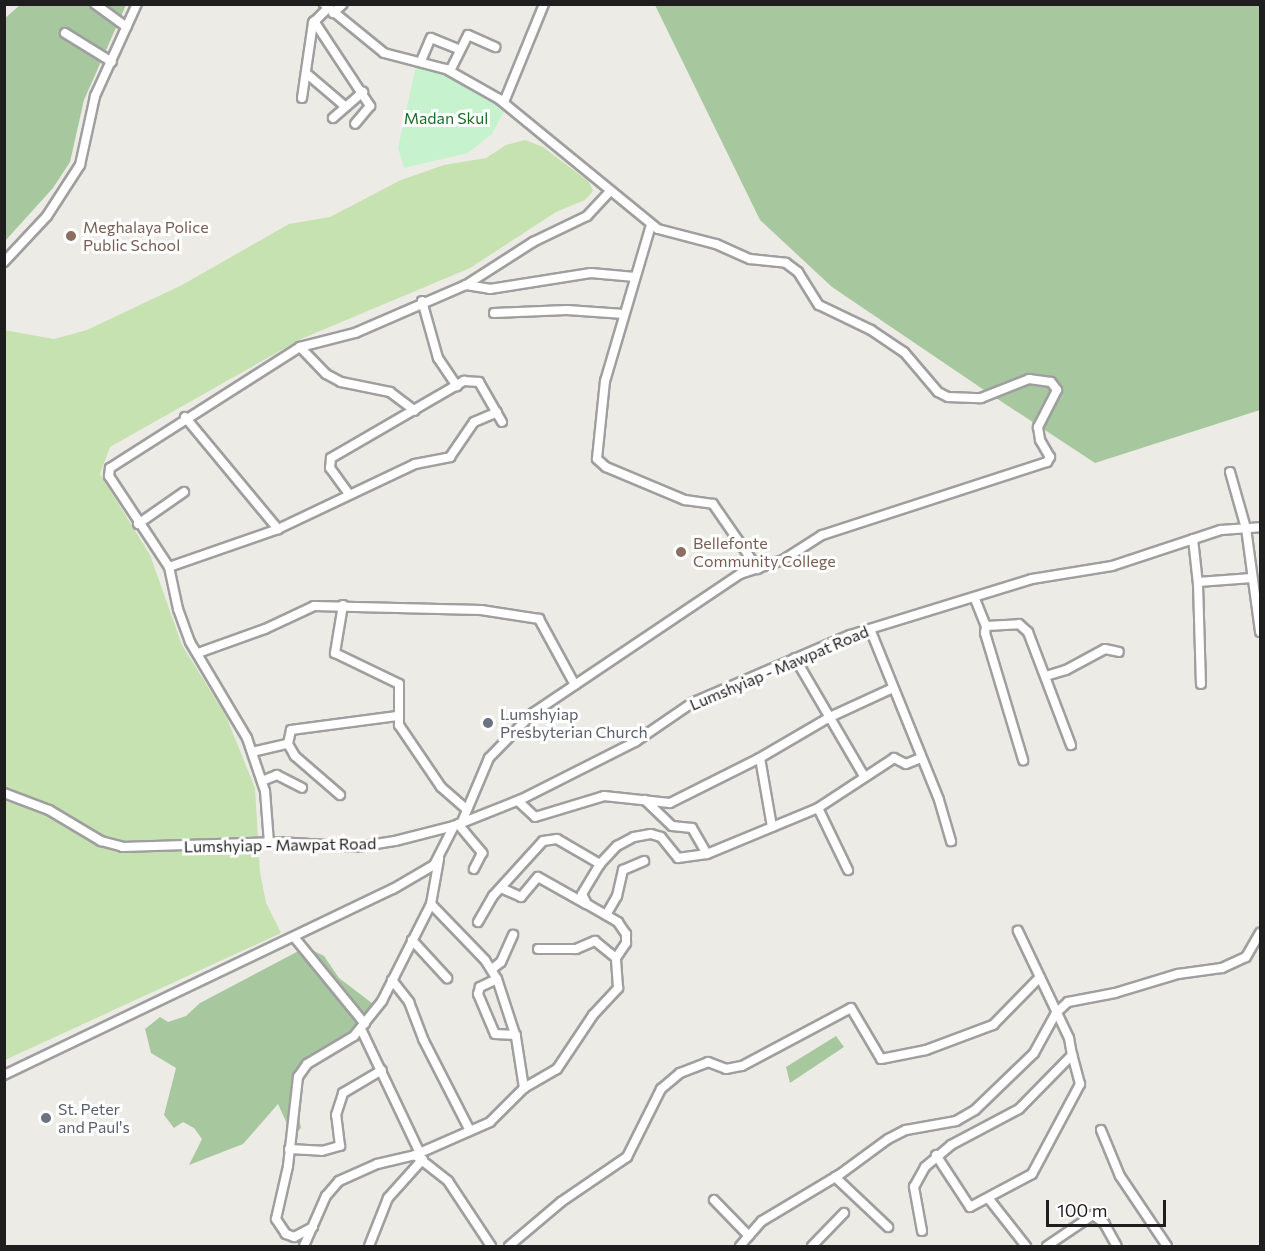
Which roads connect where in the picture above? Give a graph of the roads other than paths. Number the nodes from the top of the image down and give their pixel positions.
1 (95, 4) edge
2 (138, 4) edge
3 (343, 4) edge
4 (544, 4) edge
5 (328, 8) edge
6 (314, 21) junction
7 (127, 27) junction
8 (65, 33) dead end
9 (495, 47) dead end
10 (460, 50) junction
11 (421, 61) junction
12 (112, 62) junction
13 (450, 71) junction
14 (306, 73) junction
15 (363, 92) junction
16 (302, 98) dead end
17 (504, 102) junction
18 (346, 107) junction
19 (333, 118) dead end
20 (355, 124) dead end
21 (610, 191) junction
22 (651, 225) junction
23 (4, 262) edge
24 (635, 277) junction
25 (466, 285) junction
26 (422, 301) junction
27 (494, 312) dead end
28 (624, 314) junction
29 (300, 348) junction
30 (457, 386) junction
31 (414, 411) junction
32 (497, 412) junction
33 (185, 417) junction
34 (502, 422) dead end
35 (1230, 472) dead end
36 (184, 492) dead end
37 (349, 494) junction
38 (138, 524) junction
39 (1260, 527) edge
40 (1246, 528) junction
41 (278, 529) junction
42 (1192, 539) junction
43 (169, 567) junction
44 (758, 569) junction
45 (1252, 578) junction
46 (1198, 582) junction
47 (975, 599) junction
48 (343, 605) junction
49 (986, 626) junction
50 (870, 629) junction
51 (1260, 632) edge
52 (198, 652) junction
53 (1119, 652) dead end
54 (795, 658) junction
55 (1046, 676) junction
56 (1201, 684) dead end
57 (575, 685) junction
58 (893, 688) junction
59 (397, 716) junction
60 (830, 717) junction
61 (288, 744) junction
62 (1071, 746) dead end
63 (252, 752) junction
64 (760, 758) junction
65 (921, 758) junction
66 (1023, 760) dead end
67 (864, 776) junction
68 (262, 781) junction
69 (302, 789) dead end
70 (4, 794) edge
71 (340, 795) dead end
72 (645, 800) junction
73 (518, 801) junction
74 (818, 808) junction
75 (466, 809) junction
76 (458, 824) junction
77 (772, 827) junction
78 (951, 841) dead end
79 (268, 843) junction
80 (706, 854) junction
81 (439, 859) junction
82 (644, 861) dead end
83 (600, 864) junction
84 (474, 868) dead end
85 (849, 870) dead end
86 (501, 888) junction
87 (431, 904) junction
88 (587, 904) junction
89 (606, 915) junction
90 (478, 922) dead end
91 (1018, 931) dead end
92 (1260, 933) edge
93 (513, 935) dead end
94 (294, 937) junction
95 (412, 940) junction
96 (538, 949) dead end
97 (616, 958) junction
98 (492, 969) junction
99 (1040, 977) junction
100 (447, 978) dead end
101 (392, 980) junction
102 (497, 980) junction
103 (1056, 1012) junction
104 (363, 1027) junction
105 (516, 1035) junction
106 (1072, 1055) junction
107 (382, 1070) junction
108 (4, 1075) edge
109 (524, 1088) junction
110 (1101, 1130) dead end
111 (470, 1131) junction
112 (289, 1149) junction
113 (936, 1155) junction
114 (418, 1161) junction
115 (835, 1177) junction
116 (989, 1199) junction
117 (714, 1200) dead end
118 (844, 1213) dead end
119 (313, 1227) junction
120 (888, 1227) dead end
121 (922, 1231) dead end
122 (749, 1236) junction
123 (488, 1245) edge
124 (304, 1246) edge
125 (369, 1246) edge
126 (509, 1246) edge
127 (740, 1246) edge
128 (812, 1246) edge
129 (1026, 1246) edge
130 (1047, 1246) edge
131 (1117, 1246) edge
132 (1167, 1246) edge

1 - 7 street
2 - 7 street
3 - 5 street
4 - 17 street
5 - 6 street
5 - 11 street
6 - 14 street
6 - 15 street
7 - 12 street
8 - 12 street
9 - 10 street
10 - 11 street
10 - 13 street
11 - 13 street
12 - 23 street
13 - 17 street
14 - 16 street
14 - 18 street
15 - 18 street
15 - 20 street
17 - 21 street
18 - 19 street
21 - 22 street
21 - 25 street
22 - 24 street
22 - 44 street
24 - 25 street
24 - 28 street
25 - 26 street
26 - 29 street
26 - 30 street
27 - 28 street
28 - 44 street
29 - 31 street
29 - 33 street
30 - 31 street
30 - 32 street
31 - 37 street
32 - 34 street
32 - 37 street
33 - 38 street
33 - 41 street
35 - 40 street
36 - 38 street
37 - 41 street
38 - 43 street
39 - 40 street, Lumshyiap - Mawpat Road
40 - 42 street, Lumshyiap - Mawpat Road
40 - 45 street
41 - 43 street
42 - 46 street
42 - 47 street, Lumshyiap - Mawpat Road
43 - 52 street
44 - 57 street
45 - 46 street
45 - 51 street
46 - 56 street
47 - 49 street
47 - 50 street, Lumshyiap - Mawpat Road
48 - 52 street
48 - 57 street
48 - 59 street
49 - 55 street
49 - 66 street
50 - 54 street, Lumshyiap - Mawpat Road
50 - 58 street
52 - 63 street
53 - 55 street
54 - 60 street
54 - 73 street, Lumshyiap - Mawpat Road
55 - 62 street
57 - 75 street
58 - 60 street
58 - 65 street
59 - 61 street
59 - 75 street
60 - 64 street
60 - 67 street
61 - 63 street
61 - 71 street
63 - 68 street
64 - 72 street
64 - 77 street
65 - 67 street
65 - 78 street
67 - 74 street
68 - 69 street
68 - 79 street
70 - 79 street, Lumshyiap - Mawpat Road
72 - 73 street
72 - 80 street
73 - 76 street, Lumshyiap - Mawpat Road
74 - 77 street
74 - 85 street
75 - 76 street
76 - 79 street, Lumshyiap - Mawpat Road
76 - 81 street
76 - 84 street
77 - 80 street
80 - 83 street
81 - 87 street
81 - 94 street
82 - 89 street
83 - 86 street
83 - 88 street
86 - 88 street
86 - 90 street
87 - 95 street
87 - 98 street
88 - 89 street
89 - 97 street
91 - 99 street
92 - 103 street
93 - 98 street
94 - 104 street
94 - 108 street
95 - 100 street
95 - 101 street
96 - 97 street
97 - 109 street
98 - 102 street
99 - 103 street
99 - 126 street
101 - 104 street
101 - 111 street
102 - 105 street
102 - 105 street
103 - 106 street
103 - 115 street
104 - 107 street
104 - 112 street
105 - 109 street
106 - 113 street
106 - 116 street
107 - 112 street
107 - 114 street
109 - 111 street
110 - 132 street
111 - 114 street
112 - 119 street
113 - 116 street
113 - 121 street
114 - 119 street
114 - 123 street
114 - 125 street
115 - 120 street
115 - 122 street
116 - 129 street
117 - 122 street
118 - 128 street
119 - 124 street
122 - 127 street
130 - 131 street

